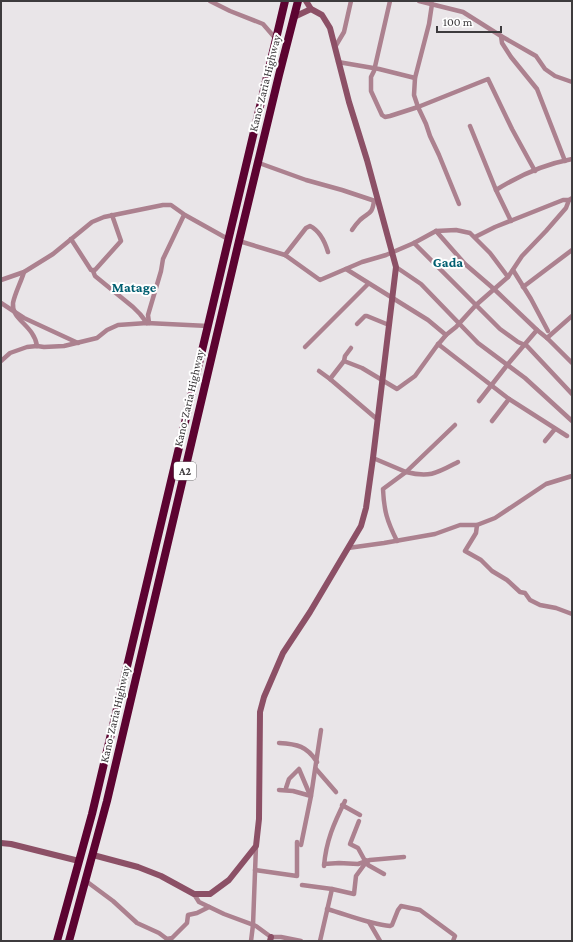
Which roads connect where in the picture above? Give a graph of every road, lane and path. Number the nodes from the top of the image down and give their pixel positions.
1 (210, 1) edge
2 (284, 1) edge
3 (298, 1) edge
4 (306, 1) edge
5 (351, 1) edge
6 (390, 1) edge
7 (419, 1) edge
8 (432, 4) junction
9 (311, 9) junction
10 (294, 17) junction
11 (501, 36) junction
12 (276, 39) junction
13 (335, 48) junction
14 (338, 62) junction
15 (375, 68) junction
16 (268, 73) junction
17 (279, 75) junction
18 (415, 78) junction
19 (572, 82) edge
20 (418, 107) junction
21 (470, 126) dead end
22 (572, 159) edge
23 (566, 161) junction
24 (259, 163) junction
25 (535, 171) junction
26 (496, 190) junction
27 (570, 199) edge
28 (376, 202) junction
29 (459, 204) dead end
30 (112, 215) junction
31 (184, 215) junction
32 (511, 221) junction
33 (352, 230) dead end
34 (436, 231) junction
35 (475, 237) junction
36 (228, 239) junction
37 (71, 240) junction
38 (239, 241) junction
39 (414, 244) junction
40 (572, 250) edge
41 (328, 252) dead end
42 (392, 252) junction
43 (285, 255) junction
44 (396, 267) junction
45 (346, 269) junction
46 (513, 270) junction
47 (93, 271) junction
48 (24, 272) junction
49 (508, 277) junction
50 (1, 280) edge
51 (368, 284) junction
52 (523, 287) junction
53 (494, 289) junction
54 (392, 297) junction
55 (1, 303) edge
56 (476, 305) junction
57 (14, 312) junction
58 (572, 316) edge
59 (148, 323) junction
60 (460, 323) junction
61 (358, 324) dead end
62 (389, 324) junction
63 (208, 326) junction
64 (537, 330) junction
65 (548, 331) dead end
66 (446, 335) junction
67 (547, 338) junction
68 (78, 343) junction
69 (438, 344) junction
70 (523, 345) junction
71 (37, 346) junction
72 (305, 347) dead end
73 (351, 348) dead end
74 (1, 361) edge
75 (344, 361) junction
76 (572, 363) edge
77 (508, 364) junction
78 (319, 371) dead end
79 (330, 379) junction
80 (382, 380) junction
81 (491, 386) junction
82 (572, 394) edge
83 (508, 399) junction
84 (479, 401) dead end
85 (378, 420) junction
86 (492, 421) dead end
87 (572, 421) edge
88 (455, 425) dead end
89 (555, 429) junction
90 (567, 436) dead end
91 (546, 441) dead end
92 (373, 458) junction
93 (458, 462) dead end
94 (406, 472) junction
95 (572, 476) edge
96 (477, 525) junction
97 (397, 541) junction
98 (348, 548) junction
99 (572, 614) edge
100 (321, 730) dead end
101 (279, 743) dead end
102 (317, 762) junction
103 (316, 769) junction
104 (286, 788) dead end
105 (279, 790) dead end
106 (336, 792) dead end
107 (311, 796) junction
108 (360, 814) dead end
109 (359, 821) dead end
110 (1, 843) edge
111 (256, 846) junction
112 (93, 855) junction
113 (404, 857) dead end
114 (79, 861) junction
115 (367, 861) junction
116 (256, 870) junction
117 (384, 874) dead end
118 (86, 881) junction
119 (302, 885) dead end
120 (332, 889) junction
121 (194, 894) junction
122 (208, 907) junction
123 (327, 909) junction
124 (369, 922) junction
125 (253, 925) junction
126 (270, 939) edge
127 (174, 940) edge
128 (57, 941) edge
129 (69, 941) edge
130 (251, 941) edge
131 (302, 941) edge
132 (320, 941) edge
133 (380, 941) edge
134 (453, 941) edge

1 - 12 street
2 - 12 highway, Kano-Zaria Highway / A2
3 - 10 highway, Kano-Zaria Highway / A2
4 - 9 street
5 - 13 street
6 - 15 street
7 - 8 street
8 - 11 street
8 - 18 street
9 - 10 street
9 - 13 street
10 - 17 highway, Kano-Zaria Highway / A2
11 - 19 street
11 - 23 street
12 - 16 highway, Kano-Zaria Highway / A2
13 - 14 street
14 - 15 street
14 - 28 street
15 - 18 street
15 - 20 street
16 - 17 highway
16 - 36 highway, Kano-Zaria Highway / A2
17 - 24 highway, Kano-Zaria Highway / A2
18 - 20 street
20 - 25 street
20 - 29 street
21 - 26 street
22 - 23 street
23 - 25 street
24 - 28 street
24 - 38 highway, Kano-Zaria Highway / A2
25 - 26 street
26 - 32 street
27 - 32 street
27 - 46 street
28 - 33 street
28 - 42 street
30 - 31 street
30 - 37 street
30 - 47 street
31 - 36 street
31 - 59 street
32 - 35 street
34 - 35 street
34 - 39 street
34 - 53 street
35 - 49 street
36 - 63 highway, Kano-Zaria Highway / A2
37 - 47 street
37 - 48 street
38 - 43 street
38 - 112 highway, Kano-Zaria Highway / A2
39 - 42 street
39 - 56 street
40 - 52 street
41 - 43 street
42 - 44 street
42 - 45 street
43 - 45 street
44 - 54 street
44 - 60 street
45 - 51 street
46 - 49 street
46 - 52 street
47 - 59 street
48 - 50 street
48 - 57 street
49 - 53 street
51 - 54 street
51 - 72 street
52 - 65 street
53 - 56 street
53 - 64 street
54 - 62 street
54 - 66 street
55 - 57 street
56 - 60 street
56 - 70 street
57 - 68 street
57 - 71 street
58 - 67 street
59 - 63 street
59 - 68 street
60 - 66 street
60 - 77 street
61 - 62 street
62 - 80 street
63 - 114 highway, Kano-Zaria Highway / A2
64 - 67 street
64 - 70 street
66 - 69 street
67 - 76 street
68 - 71 street
69 - 80 street
69 - 81 street
70 - 77 street
70 - 82 street
71 - 74 street
73 - 75 street
75 - 79 street
75 - 80 street
77 - 81 street
77 - 87 street
78 - 79 street
79 - 85 street
80 - 85 street
81 - 83 street
81 - 84 street
83 - 86 street
83 - 89 street
85 - 92 street
88 - 94 street
89 - 90 street
89 - 91 street
92 - 94 street
92 - 98 street
93 - 94 street
94 - 97 street
95 - 96 street
96 - 97 street
96 - 99 street
97 - 98 street
98 - 111 street
100 - 102 street
101 - 102 street
102 - 103 street
103 - 106 street
103 - 107 street
104 - 107 street
105 - 107 street
107 - 116 street
108 - 115 street
109 - 115 street
110 - 114 street
111 - 116 street
111 - 121 street
112 - 118 highway, Kano-Zaria Highway / A2
112 - 121 street
113 - 115 street
114 - 128 highway, Kano-Zaria Highway / A2
115 - 117 street
115 - 120 street
116 - 125 street
118 - 127 street
118 - 129 highway, Kano-Zaria Highway / A2
119 - 120 street
120 - 123 street
121 - 122 street
122 - 125 street
122 - 127 street
123 - 124 street
123 - 132 street
124 - 133 street
124 - 134 street
125 - 126 street
125 - 130 street
126 - 131 street

